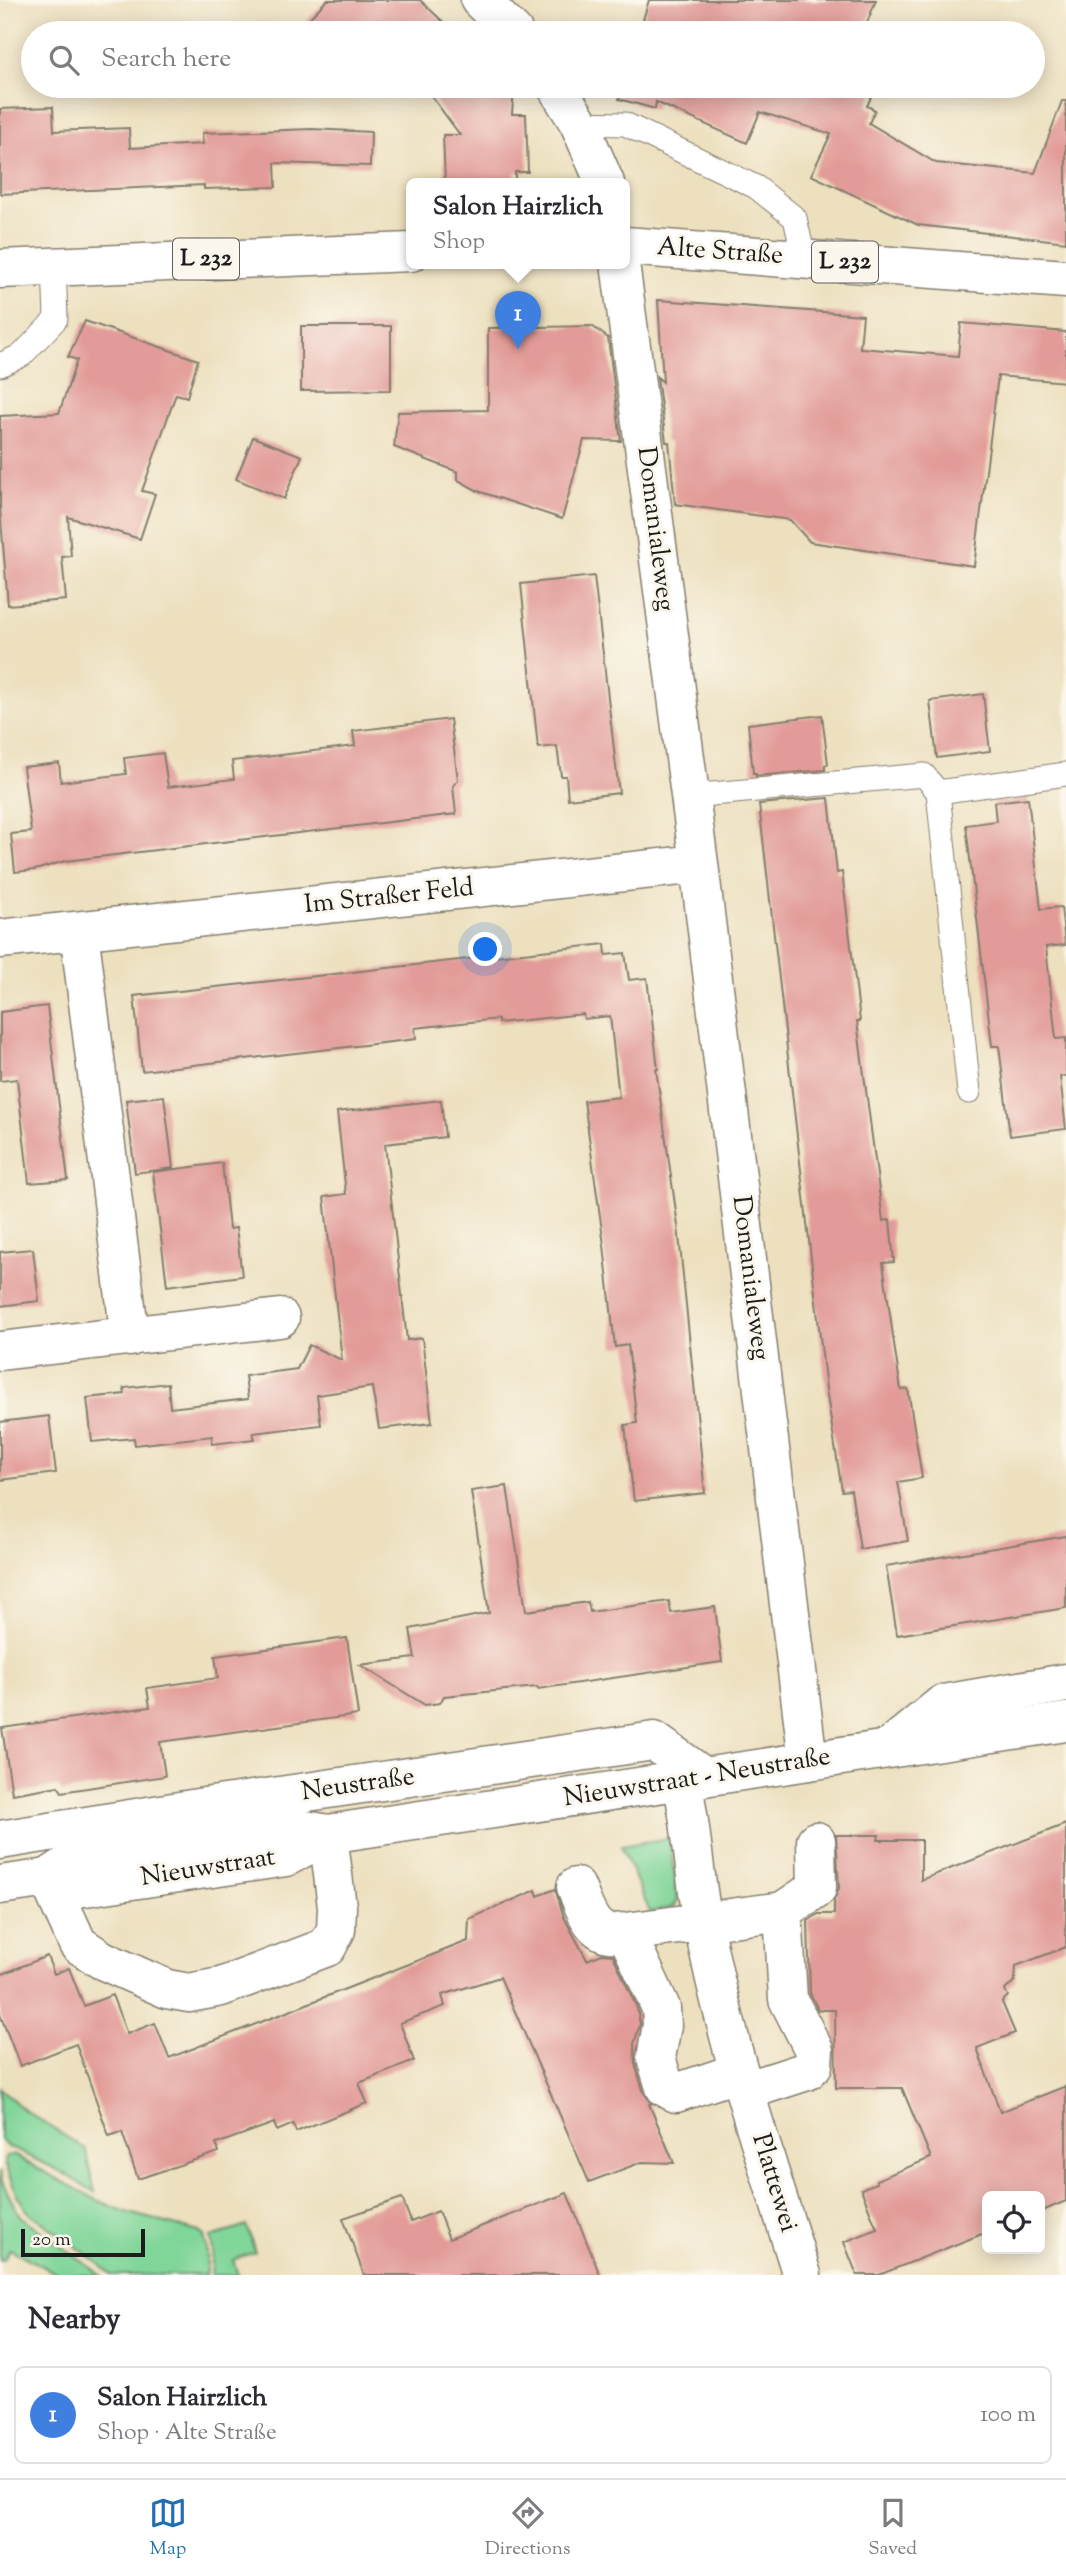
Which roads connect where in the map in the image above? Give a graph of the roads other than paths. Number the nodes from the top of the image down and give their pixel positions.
1 (480, 0) edge
2 (502, 21) edge
3 (563, 98) edge
4 (579, 123) junction
5 (603, 178) edge
6 (630, 246) edge
7 (406, 252) edge
8 (804, 258) junction
9 (54, 265) junction
10 (0, 269) edge
11 (621, 269) edge
12 (1066, 279) edge
13 (0, 365) edge
14 (1066, 774) edge
15 (938, 792) junction
16 (690, 796) junction
17 (699, 864) junction
18 (79, 931) junction
19 (0, 939) edge
20 (968, 1092) dead end
21 (280, 1318) dead end
22 (130, 1337) junction
23 (0, 1351) edge
24 (1066, 1683) edge
25 (1066, 1722) edge
26 (889, 1748) junction
27 (808, 1761) junction
28 (693, 1779) junction
29 (328, 1834) junction
30 (0, 1840) edge
31 (816, 1841) dead end
32 (48, 1878) junction
33 (0, 1885) edge
34 (576, 1887) dead end
35 (783, 1911) junction
36 (703, 1921) junction
37 (626, 1932) junction
38 (742, 2081) junction
39 (802, 2275) edge

1 - 2 street
3 - 4 street
4 - 5 street
4 - 8 lane
6 - 8 street, Alte Straße / L 232
7 - 9 street, L 232
8 - 12 street, Alte Straße / L 232
9 - 10 street, L 232
9 - 13 lane
11 - 16 street, Domanialeweg
14 - 15 lane
15 - 16 lane
15 - 20 lane
16 - 17 street, Domanialeweg
17 - 18 street, Im Straßer Feld
17 - 27 street, Domanialeweg
18 - 19 street, Im Straßer Feld
18 - 22 street
21 - 22 street
22 - 23 street
24 - 26 street
25 - 26 street, Nieuwstraat - Neustraße
26 - 27 street, Nieuwstraat - Neustraße
27 - 28 street, Nieuwstraat - Neustraße
28 - 29 street, Nieuwstraat - Neustraße
28 - 30 street, Neustraße
28 - 36 street, Plattewei
29 - 32 street, Neustraße
29 - 32 street
31 - 35 street
32 - 33 street
34 - 37 street
35 - 36 street
35 - 38 street
36 - 37 street
36 - 38 street, Plattewei
37 - 38 street
38 - 39 street, Plattewei

